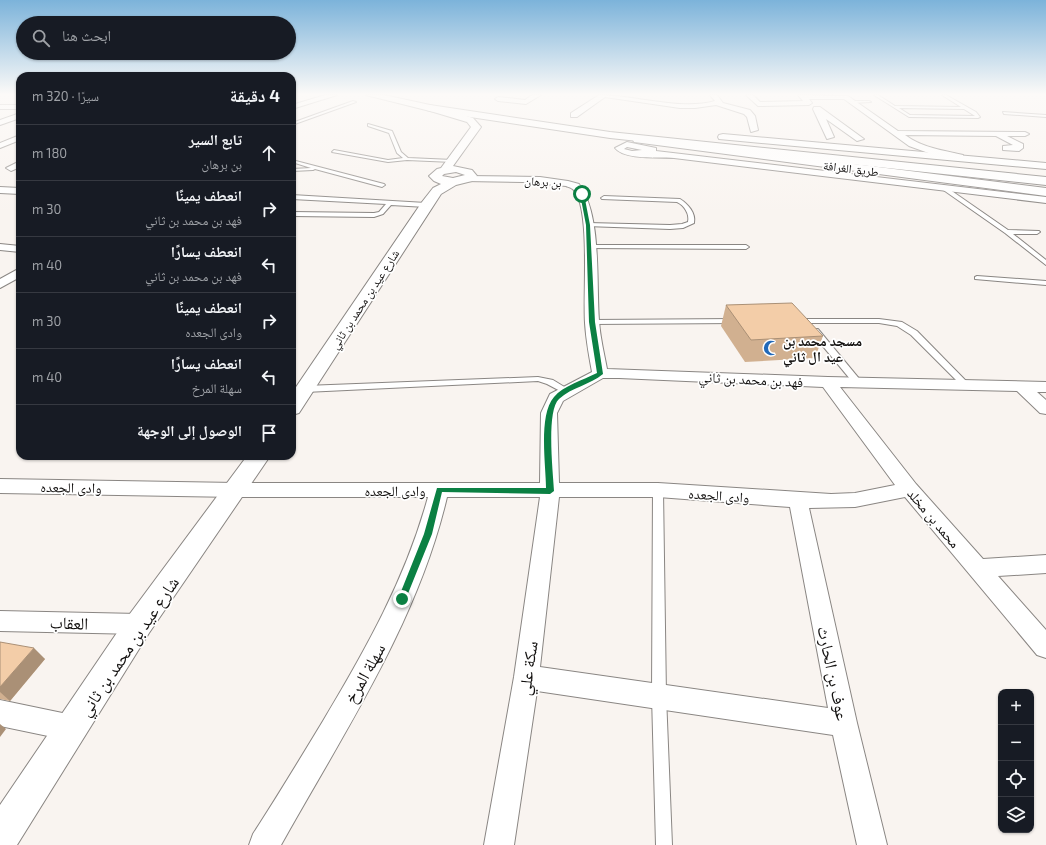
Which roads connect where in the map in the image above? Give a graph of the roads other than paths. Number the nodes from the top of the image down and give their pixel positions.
1 (392, 134) edge
2 (472, 134) edge
3 (480, 134) edge
4 (612, 134) edge
5 (614, 134) edge
6 (670, 134) edge
7 (681, 134) edge
8 (853, 134) edge
9 (900, 134) edge
10 (996, 134) edge
11 (16, 139) edge
12 (860, 139) dead end
13 (912, 144) junction
14 (0, 146) edge
15 (1006, 148) dead end
16 (334, 151) dead end
17 (643, 151) dead end
18 (896, 153) junction
19 (407, 159) junction
20 (974, 160) junction
21 (296, 162) edge
22 (16, 166) edge
23 (449, 166) junction
24 (1046, 166) edge
25 (11, 168) dead end
26 (321, 169) junction
27 (296, 170) edge
28 (467, 174) junction
29 (1046, 175) edge
30 (1046, 182) edge
31 (382, 185) dead end
32 (437, 185) junction
33 (944, 188) junction
34 (0, 190) edge
35 (16, 191) edge
36 (1046, 192) edge
37 (0, 196) edge
38 (296, 198) edge
39 (604, 198) dead end
40 (1046, 200) edge
41 (390, 203) junction
42 (426, 205) junction
43 (296, 214) edge
44 (588, 225) junction
45 (1007, 232) junction
46 (1037, 232) dead end
47 (590, 247) junction
48 (746, 247) dead end
49 (0, 248) edge
50 (16, 249) edge
51 (1046, 263) edge
52 (16, 274) edge
53 (977, 278) dead end
54 (1046, 283) edge
55 (0, 284) edge
56 (743, 321) edge
57 (790, 321) edge
58 (806, 321) junction
59 (592, 322) junction
60 (600, 374) junction
61 (828, 382) junction
62 (858, 383) junction
63 (966, 385) junction
64 (1046, 386) edge
65 (1022, 387) junction
66 (305, 389) junction
67 (567, 391) junction
68 (296, 402) edge
69 (1046, 409) edge
70 (256, 460) edge
71 (0, 486) edge
72 (909, 489) junction
73 (236, 490) junction
74 (439, 490) junction
75 (658, 490) junction
76 (550, 491) junction
77 (798, 500) junction
78 (1046, 564) edge
79 (976, 568) junction
80 (0, 620) edge
81 (139, 624) junction
82 (1046, 647) edge
83 (526, 677) junction
84 (659, 696) junction
85 (0, 713) edge
86 (844, 723) junction
87 (72, 728) junction
88 (0, 838) edge
89 (264, 845) edge
90 (499, 845) edge
91 (664, 845) edge
92 (872, 845) edge

1 - 19 lane
2 - 23 street
3 - 28 street
4 - 36 main road, طريق الغرافة
5 - 30 main road, طريق الغرافة
6 - 29 main road, طريق الغرافة
7 - 18 main road, طريق الغرافة
8 - 12 street
9 - 13 street
10 - 15 street
11 - 14 street
13 - 18 street
13 - 20 street
16 - 19 lane
17 - 33 street
18 - 20 main road, طريق الغرافة
19 - 23 lane
20 - 24 main road, طريق الغرافة
21 - 26 lane
22 - 25 street
23 - 28 street
23 - 32 street
26 - 27 lane
26 - 31 lane
28 - 32 street, شارع عيد بن محمد بن ثاني
28 - 44 street, بن برهان
32 - 42 street, شارع عيد بن محمد بن ثاني
33 - 40 street
33 - 45 lane
34 - 35 street
35 - 37 street
38 - 41 lane
39 - 44 lane
41 - 42 lane
41 - 43 lane
42 - 66 street, شارع عيد بن محمد بن ثاني
44 - 47 street, بن برهان
45 - 46 lane
45 - 51 lane
47 - 48 lane
47 - 59 street, بن برهان
49 - 50 street
52 - 55 street
53 - 54 lane
56 - 59 lane
57 - 58 lane
58 - 62 lane
58 - 63 lane
59 - 60 street, بن برهان
60 - 61 street, فهد بن محمد بن ثاني
60 - 67 street, فهد بن محمد بن ثاني
61 - 62 street, فهد بن محمد بن ثاني
61 - 72 street, محمد بن مخلد
62 - 63 street, فهد بن محمد بن ثاني
63 - 65 street, فهد بن محمد بن ثاني
64 - 65 street, فهد بن محمد بن ثاني
65 - 69 street
66 - 67 lane
66 - 68 street, شارع عيد بن محمد بن ثاني
67 - 76 street, فهد بن محمد بن ثاني
70 - 73 street, شارع عيد بن محمد بن ثاني
71 - 73 street, وادى الجعده
72 - 77 street, وادى الجعده
72 - 79 street, محمد بن مخلد
73 - 74 street, وادى الجعده
73 - 81 street, شارع عيد بن محمد بن ثاني
74 - 76 street, وادى الجعده
74 - 89 street, سهلة المرخ
75 - 76 street, وادى الجعده
75 - 77 street, وادى الجعده
75 - 84 lane
76 - 83 street, سكة علي
77 - 86 street, عوف بن الحارث
78 - 79 street
79 - 82 street, محمد بن مخلد
80 - 81 street, العقاب
81 - 87 street, شارع عيد بن محمد بن ثاني
83 - 84 street
83 - 90 street, سكة علي
84 - 86 street
84 - 91 lane
85 - 87 street
86 - 92 street, عوف بن الحارث
87 - 88 street, شارع عيد بن محمد بن ثاني

